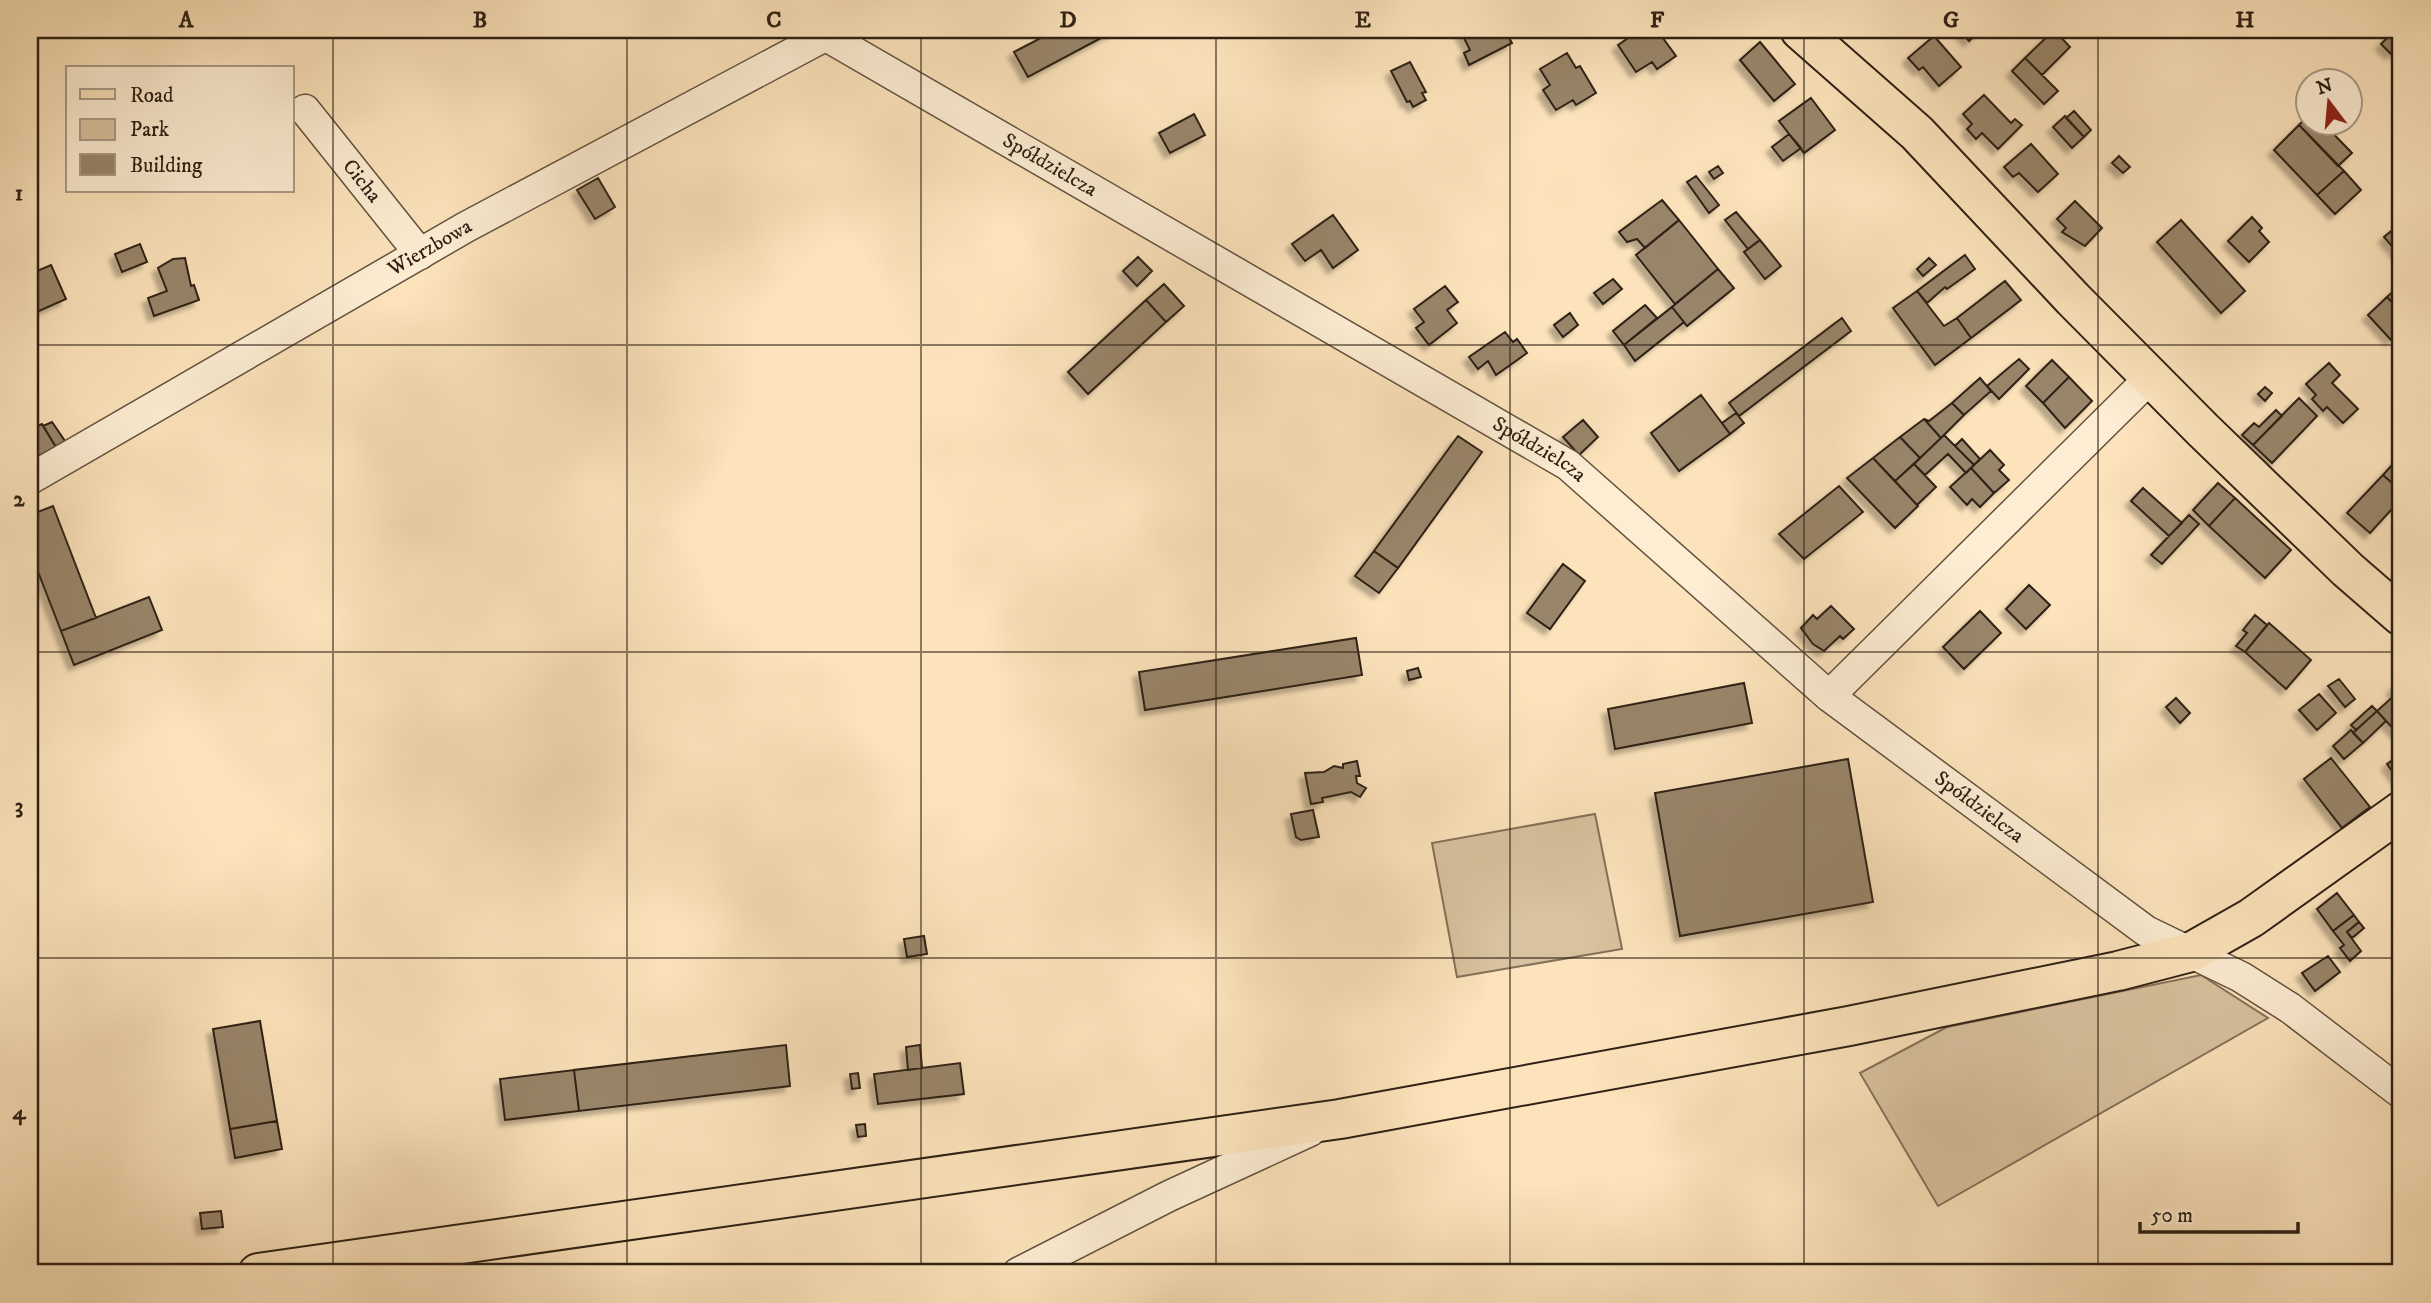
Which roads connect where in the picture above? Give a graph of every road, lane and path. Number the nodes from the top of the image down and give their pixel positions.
1 (1800, 30) edge
2 (826, 32) edge
3 (305, 110) dead end
4 (419, 254) junction
5 (2151, 377) junction
6 (30, 479) edge
7 (2401, 616) edge
8 (1829, 696) junction
9 (2401, 811) edge
10 (2191, 952) junction
11 (2401, 1093) edge
12 (1340, 1119) junction
13 (1176, 1141) junction
14 (1177, 1192) junction
15 (257, 1273) edge
16 (1018, 1273) edge

1 - 5 main road
2 - 4 street, Wierzbowa
2 - 8 street, Spółdzielcza
3 - 4 street, Cicha
4 - 6 street, Wierzbowa
5 - 7 main road
5 - 8 street
8 - 10 street, Spółdzielcza
9 - 10 main road
10 - 11 street, Spółdzielcza
10 - 12 main road
12 - 13 main road
12 - 14 street
13 - 14 street
13 - 15 main road
14 - 16 street

